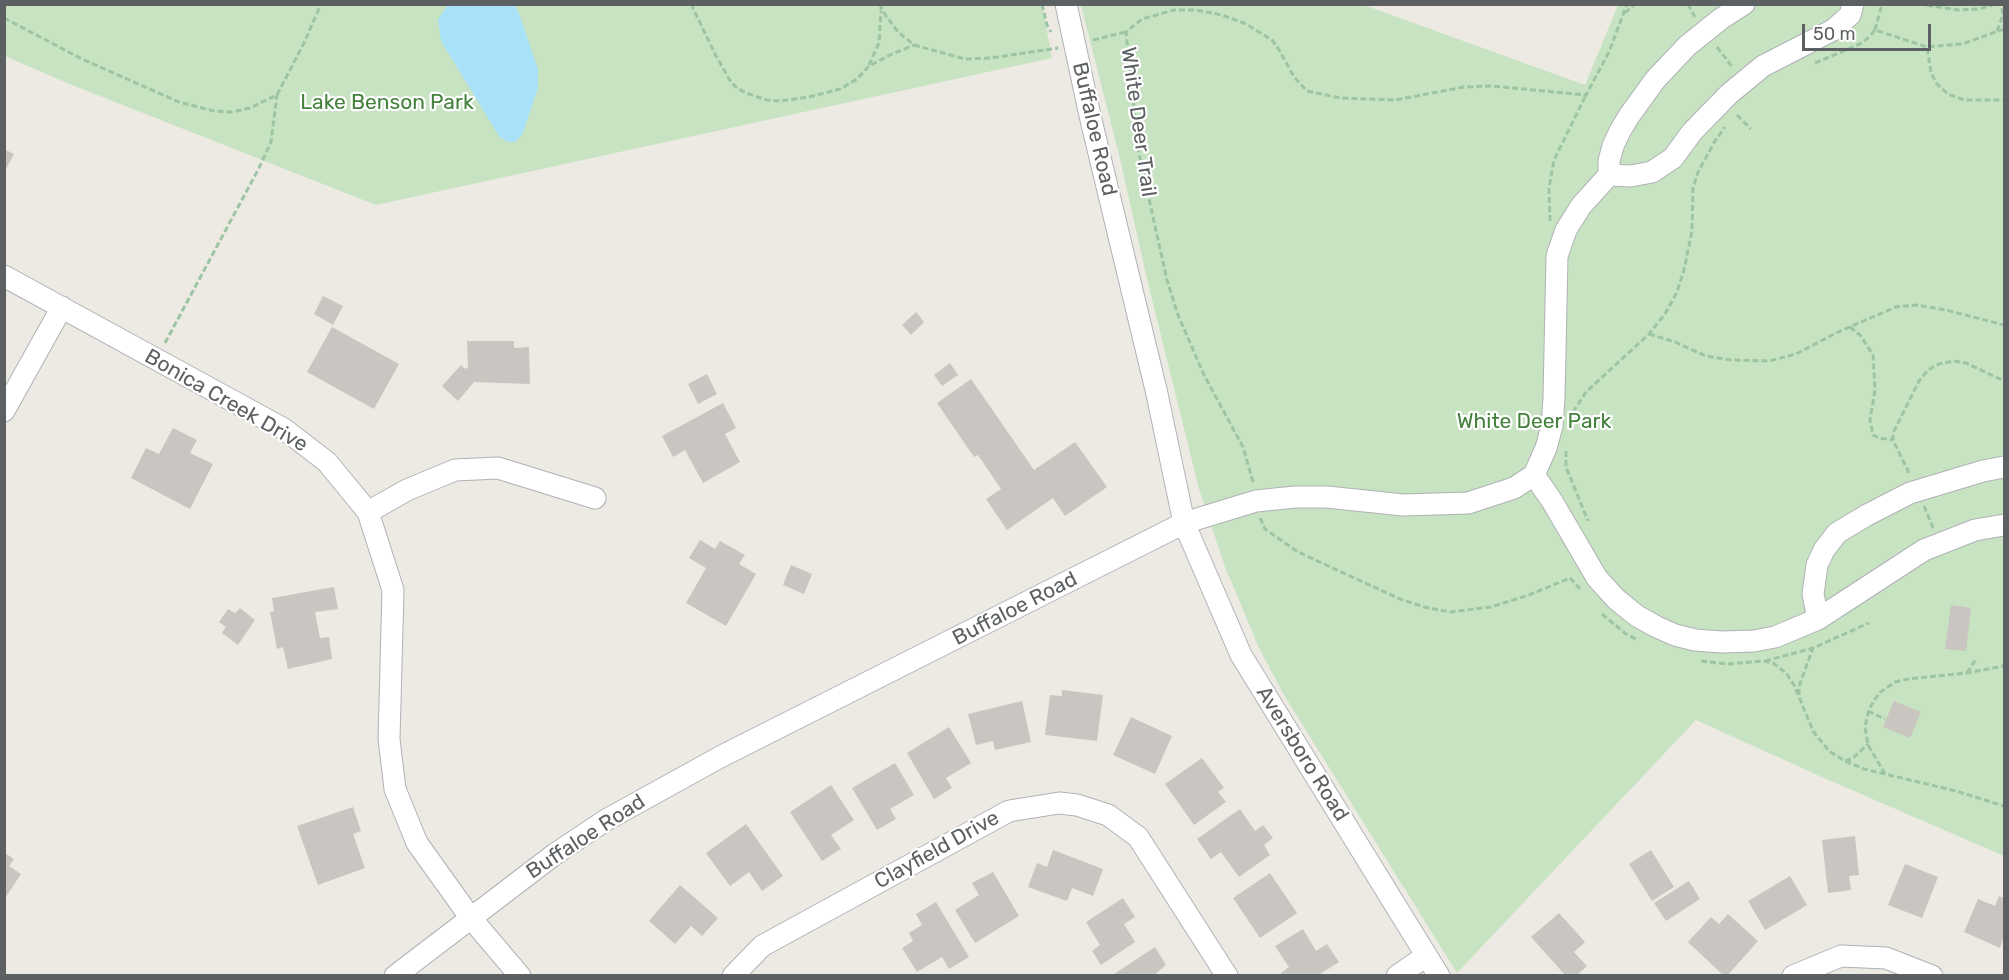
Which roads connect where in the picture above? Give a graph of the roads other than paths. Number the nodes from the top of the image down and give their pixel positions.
1 (1066, 4) edge
2 (1744, 4) edge
3 (1853, 4) edge
4 (1609, 175) junction
5 (4, 276) edge
6 (62, 307) junction
7 (4, 411) edge
8 (2004, 467) edge
9 (1534, 475) junction
10 (595, 498) dead end
11 (368, 512) junction
12 (1184, 524) junction
13 (2004, 525) edge
14 (1818, 619) junction
15 (470, 917) junction
16 (1426, 956) junction
17 (395, 975) edge
18 (520, 975) edge
19 (733, 975) edge
20 (1227, 975) edge
21 (1397, 975) edge
22 (1439, 975) edge
23 (1793, 975) edge
24 (1932, 975) edge

1 - 12 street, Buffaloe Road
2 - 4 street
3 - 4 street
4 - 9 street
5 - 6 street, Bonica Creek Drive
6 - 7 street
6 - 11 street, Bonica Creek Drive
8 - 14 street
9 - 12 street
9 - 14 street
10 - 11 street
11 - 15 street, Bonica Creek Drive
12 - 15 street, Buffaloe Road
12 - 16 street, Aversboro Road
13 - 14 street
15 - 17 street, Buffaloe Road
15 - 18 street
16 - 21 street
16 - 22 street, Aversboro Road
19 - 20 street, Clayfield Drive
23 - 24 street

